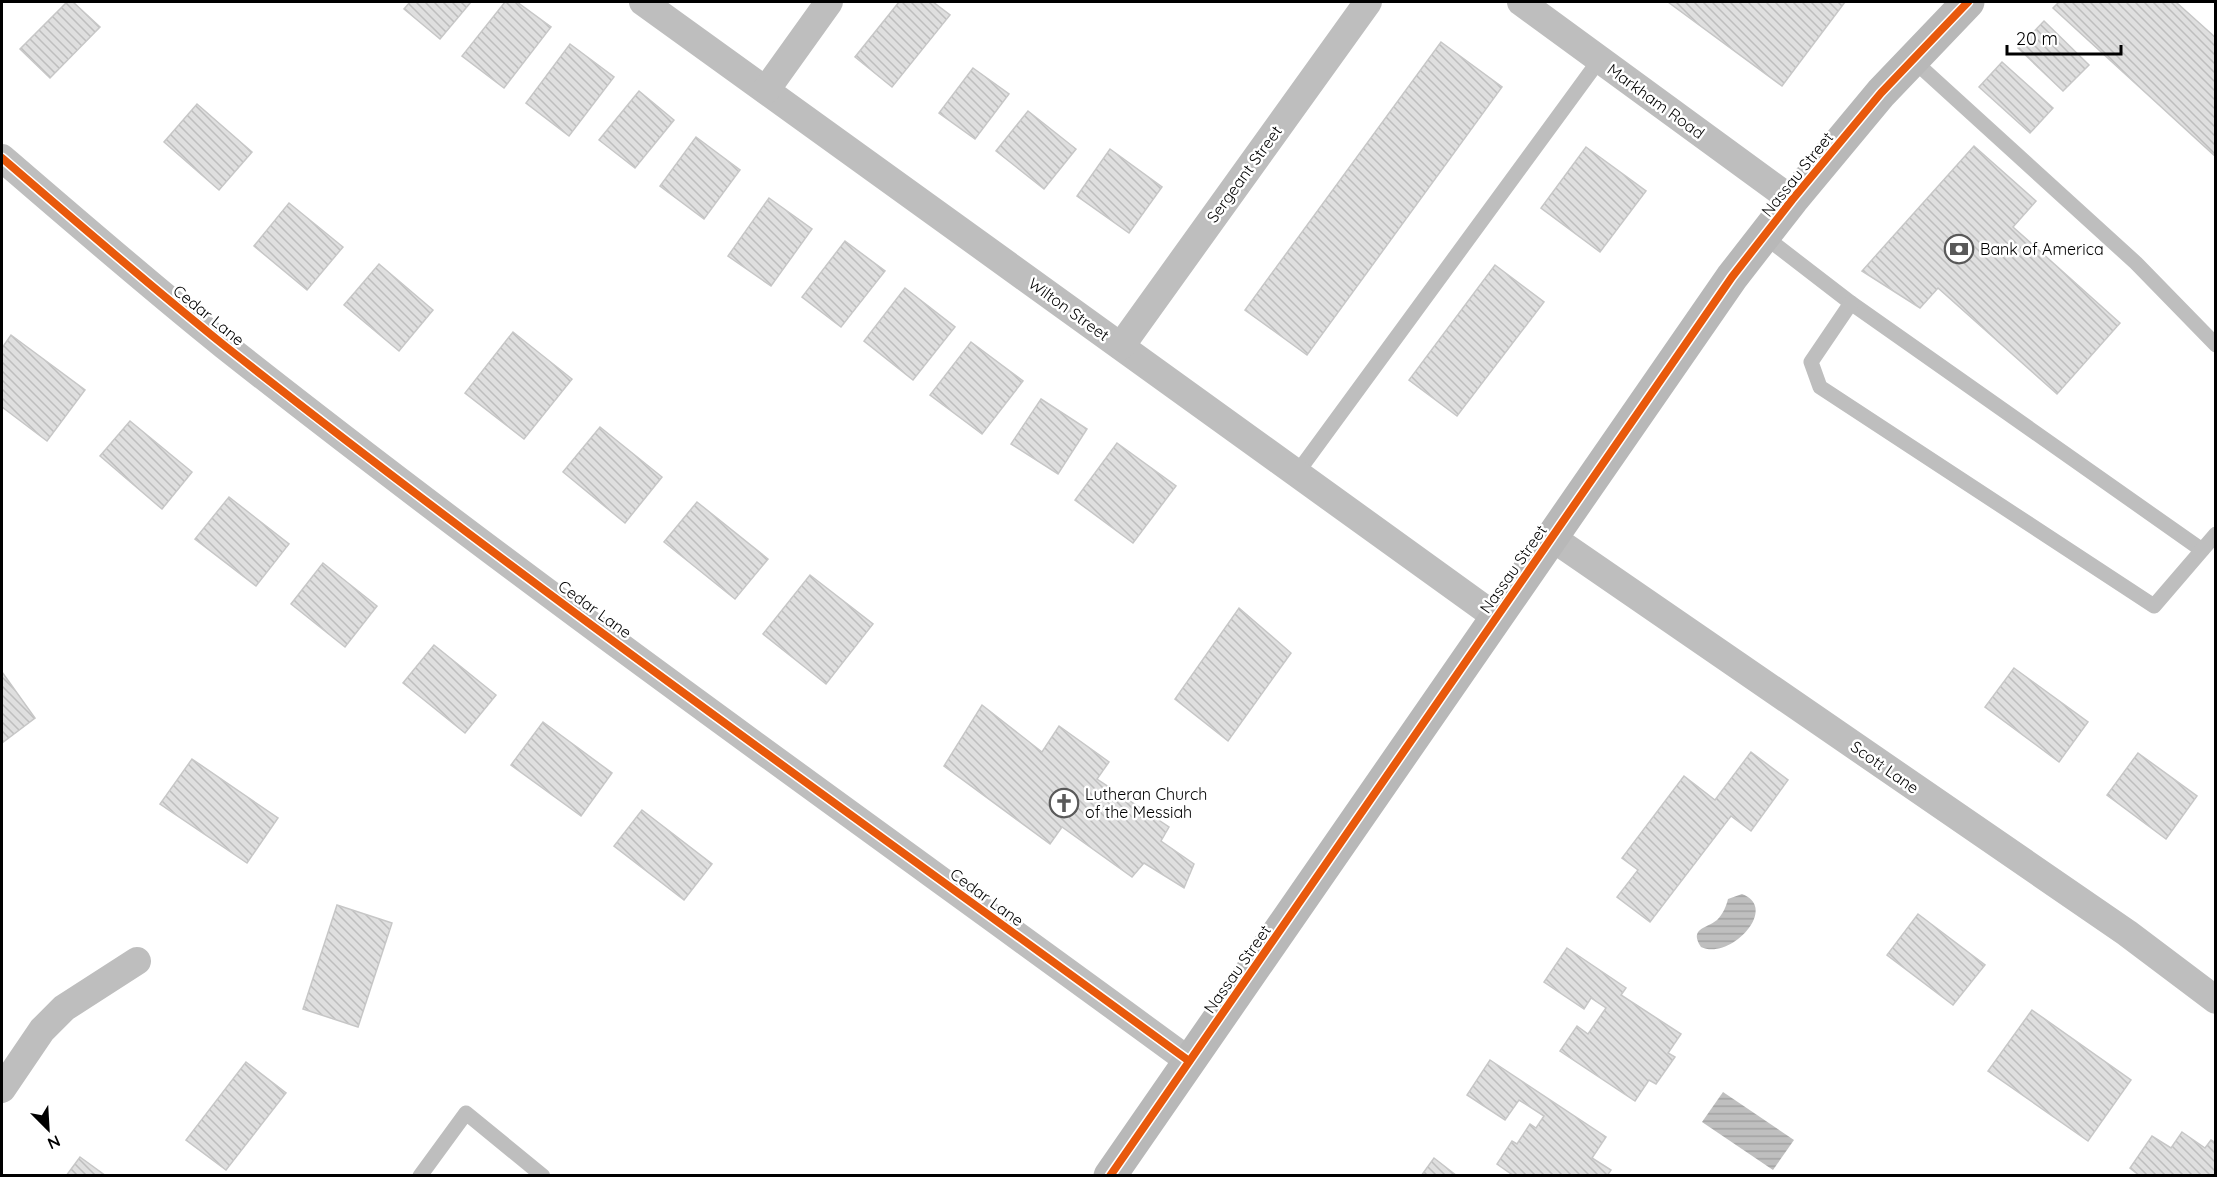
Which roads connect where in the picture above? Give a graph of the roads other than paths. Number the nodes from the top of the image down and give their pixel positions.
1 (643, 2) edge
2 (830, 2) edge
3 (1368, 2) edge
4 (1521, 2) edge
5 (1968, 2) edge
6 (1600, 59) junction
7 (1913, 60) junction
8 (765, 90) junction
9 (2, 158) edge
10 (1791, 200) junction
11 (1764, 236) junction
12 (1851, 303) junction
13 (2216, 345) edge
14 (1121, 346) junction
15 (1297, 473) junction
16 (2216, 534) edge
17 (1551, 537) junction
18 (2202, 550) junction
19 (1496, 617) junction
20 (137, 961) dead end
21 (2216, 1000) edge
22 (1189, 1061) junction
23 (2, 1089) edge
24 (420, 1176) edge
25 (543, 1176) edge
26 (1110, 1176) edge

1 - 8 street, Wilton Street
2 - 8 street
3 - 14 street, Sergeant Street
4 - 6 street, Markham Road
5 - 7 main road, Nassau Street
6 - 10 street, Markham Road
6 - 15 lane
7 - 10 main road, Nassau Street
7 - 13 lane
8 - 14 street, Wilton Street
9 - 22 street, Cedar Lane
10 - 11 main road, Nassau Street
11 - 12 lane
11 - 17 main road, Nassau Street
12 - 18 lane
12 - 18 lane
14 - 15 street, Wilton Street
15 - 19 street, Wilton Street
16 - 18 lane
17 - 19 main road, Nassau Street
17 - 21 street, Scott Lane
19 - 22 main road, Nassau Street
20 - 23 street
22 - 26 main road, Nassau Street
24 - 25 lane

